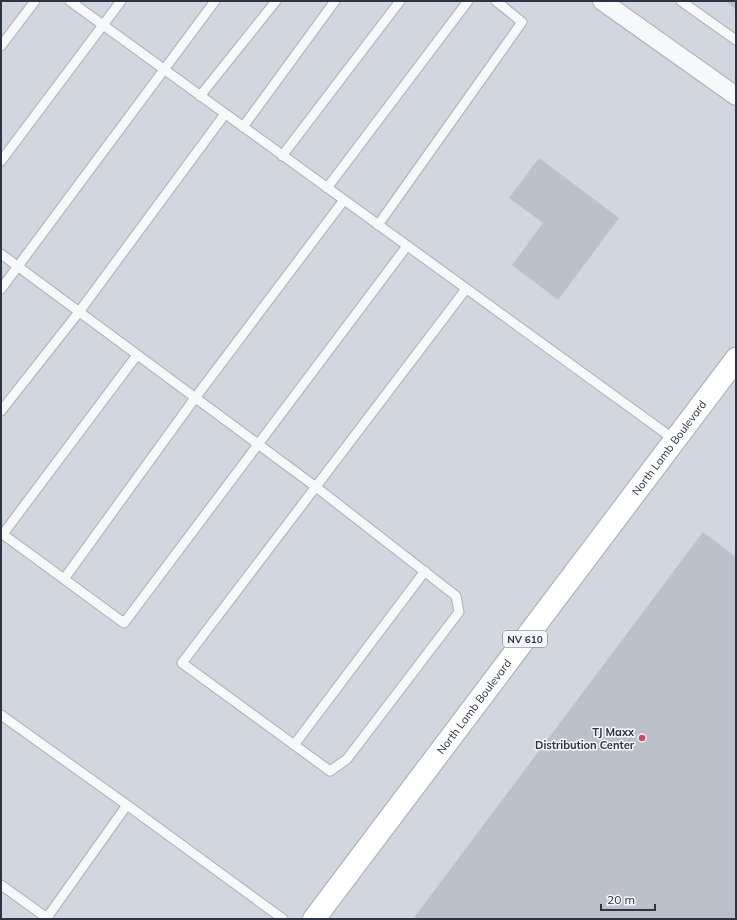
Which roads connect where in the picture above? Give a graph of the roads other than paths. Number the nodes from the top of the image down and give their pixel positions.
1 (35, 1) edge
2 (70, 1) edge
3 (121, 1) edge
4 (215, 1) edge
5 (276, 1) edge
6 (335, 1) edge
7 (400, 1) edge
8 (468, 1) edge
9 (496, 1) edge
10 (602, 1) edge
11 (681, 1) edge
12 (103, 25) junction
13 (736, 40) edge
14 (1, 46) edge
15 (164, 70) junction
16 (200, 96) junction
17 (736, 96) edge
18 (225, 114) junction
19 (243, 127) junction
20 (282, 156) junction
21 (1, 161) edge
22 (328, 188) junction
23 (344, 200) junction
24 (378, 225) junction
25 (408, 246) junction
26 (1, 254) edge
27 (18, 266) junction
28 (1, 289) edge
29 (466, 289) junction
30 (79, 312) junction
31 (137, 355) junction
32 (736, 359) edge
33 (195, 398) junction
34 (1, 411) edge
35 (675, 440) junction
36 (258, 444) junction
37 (316, 487) junction
38 (2, 534) edge
39 (425, 571) junction
40 (64, 579) junction
41 (1, 715) edge
42 (294, 745) junction
43 (127, 806) junction
44 (1, 886) edge
45 (46, 919) edge
46 (283, 919) edge
47 (314, 919) edge

1 - 14 lane
2 - 12 lane
3 - 12 lane
4 - 15 lane
5 - 16 lane
6 - 19 lane
7 - 20 lane
8 - 22 lane
9 - 24 lane
10 - 17 street
11 - 13 lane
12 - 15 lane
12 - 21 lane
15 - 16 lane
15 - 27 lane
16 - 18 lane
18 - 19 lane
18 - 30 lane
19 - 20 lane
20 - 22 lane
22 - 23 lane
23 - 24 lane
23 - 33 lane
24 - 25 lane
25 - 29 lane
25 - 36 lane
26 - 27 lane
27 - 28 lane
27 - 30 lane
29 - 35 lane
29 - 37 lane
30 - 31 lane
30 - 34 lane
31 - 33 lane
31 - 38 lane
32 - 35 main road, North Lamb Boulevard / NV 610
33 - 36 lane
33 - 40 lane
35 - 47 main road, North Lamb Boulevard / NV 610
36 - 37 lane
36 - 40 lane
37 - 39 lane
37 - 42 lane
38 - 40 lane
39 - 42 lane
39 - 42 lane
41 - 43 lane
43 - 45 lane
43 - 46 lane
44 - 45 lane

